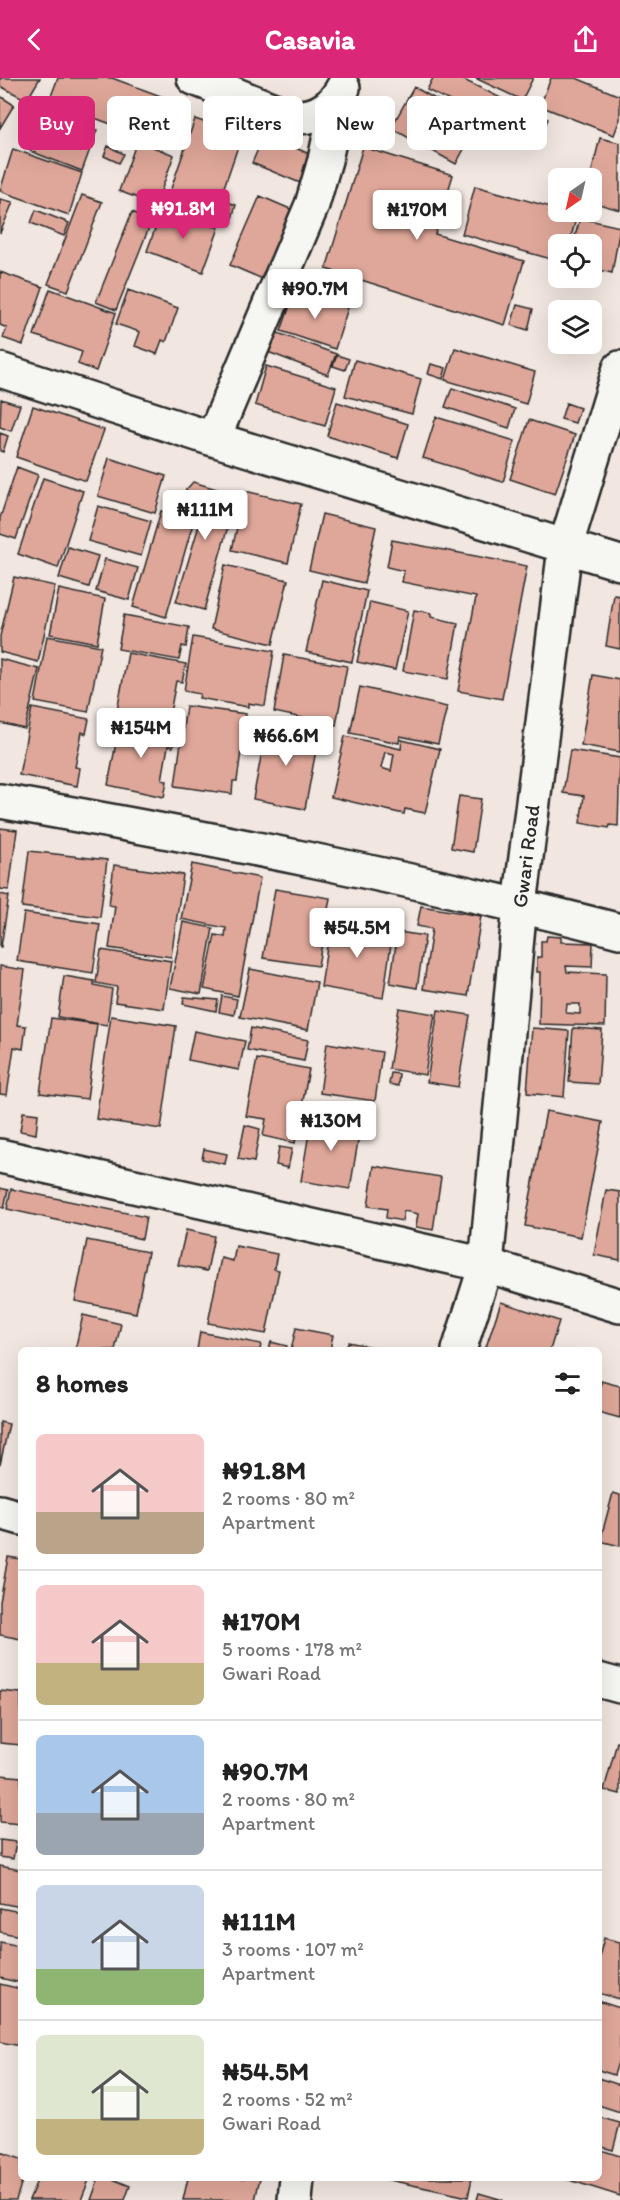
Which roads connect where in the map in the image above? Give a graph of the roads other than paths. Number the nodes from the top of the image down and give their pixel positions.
1 (194, 78) edge
2 (343, 88) edge
3 (620, 368) edge
4 (0, 370) edge
5 (213, 440) junction
6 (565, 548) junction
7 (620, 563) edge
8 (0, 801) edge
9 (520, 905) junction
10 (620, 931) edge
11 (0, 1156) edge
12 (486, 1265) junction
13 (620, 1306) edge
14 (460, 1347) edge
15 (0, 1512) edge
16 (18, 1517) edge
17 (602, 1681) edge
18 (620, 1686) edge
19 (297, 2181) edge
20 (295, 2200) edge

1 - 2 street
2 - 5 street
3 - 6 street, Gwari Road
4 - 5 street
5 - 6 street
6 - 7 street
6 - 9 street, Gwari Road
8 - 9 street
9 - 10 street
9 - 12 street, Gwari Road
11 - 12 street
12 - 13 street
12 - 14 street, Gwari Road
15 - 16 street
17 - 18 street
19 - 20 street

